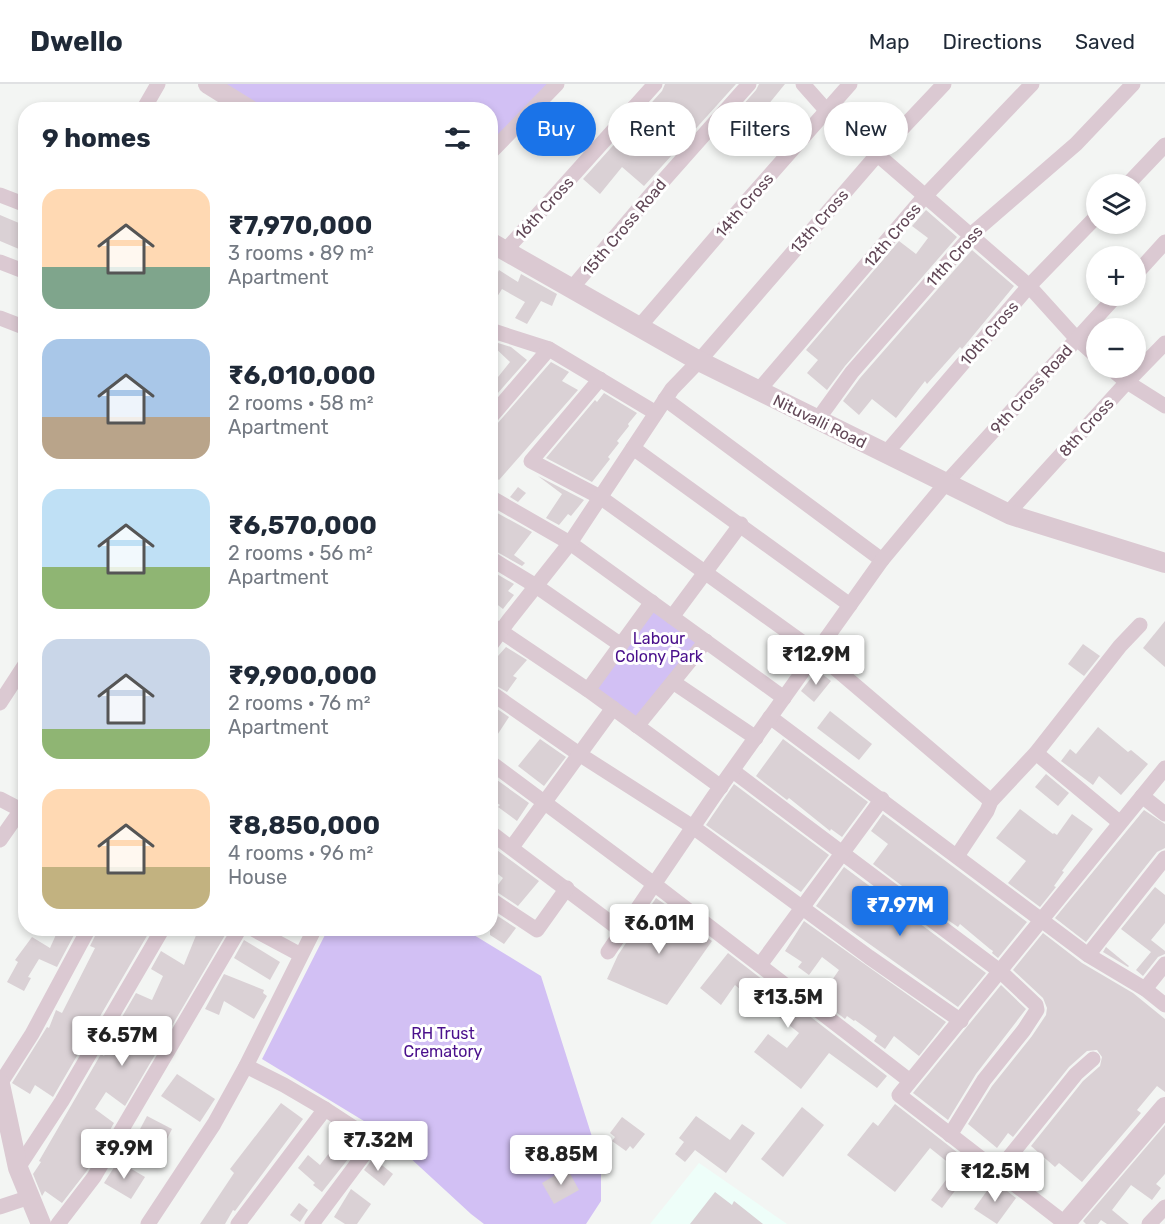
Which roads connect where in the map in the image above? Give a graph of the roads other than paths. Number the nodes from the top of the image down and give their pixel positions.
1 (158, 84) edge
2 (208, 84) edge
3 (557, 84) edge
4 (655, 84) edge
5 (749, 84) edge
6 (803, 84) edge
7 (850, 84) edge
8 (944, 84) edge
9 (1032, 84) edge
10 (1132, 84) edge
11 (148, 102) edge
12 (223, 102) edge
13 (833, 102) edge
14 (824, 108) edge
15 (824, 112) edge
16 (908, 122) edge
17 (498, 145) edge
18 (1165, 145) edge
19 (876, 156) edge
20 (878, 156) edge
21 (1137, 174) edge
22 (0, 195) edge
23 (925, 196) junction
24 (18, 202) edge
25 (1086, 227) edge
26 (972, 235) junction
27 (1165, 242) edge
28 (498, 247) edge
29 (0, 261) edge
30 (1146, 263) edge
31 (18, 269) edge
32 (1029, 286) junction
33 (572, 289) junction
34 (1106, 306) edge
35 (0, 318) edge
36 (18, 325) edge
37 (639, 327) junction
38 (498, 333) edge
39 (1076, 338) junction
40 (1165, 343) edge
41 (1086, 347) edge
42 (549, 349) junction
43 (699, 361) junction
44 (1121, 378) edge
45 (600, 379) junction
46 (1126, 382) junction
47 (758, 391) junction
48 (665, 399) junction
49 (1165, 406) edge
50 (498, 409) edge
51 (656, 413) junction
52 (818, 418) junction
53 (633, 448) junction
54 (886, 453) junction
55 (946, 483) junction
56 (600, 497) junction
57 (498, 502) edge
58 (1008, 513) junction
59 (741, 524) junction
60 (570, 543) junction
61 (882, 560) junction
62 (498, 563) edge
63 (1165, 563) edge
64 (706, 572) junction
65 (536, 586) junction
66 (652, 602) junction
67 (850, 604) junction
68 (672, 617) junction
69 (498, 625) edge
70 (1140, 625) dead end
71 (498, 628) edge
72 (706, 641) junction
73 (621, 645) junction
74 (816, 652) junction
75 (18, 676) edge
76 (673, 682) junction
77 (588, 690) junction
78 (498, 698) edge
79 (784, 698) junction
80 (0, 704) edge
81 (613, 708) junction
82 (770, 717) junction
83 (638, 726) junction
84 (756, 738) junction
85 (1036, 753) junction
86 (579, 754) junction
87 (498, 768) edge
88 (1165, 768) edge
89 (733, 771) junction
90 (721, 787) junction
91 (1142, 795) junction
92 (0, 799) edge
93 (882, 799) junction
94 (991, 801) junction
95 (545, 802) junction
96 (18, 806) edge
97 (1165, 814) edge
98 (18, 817) edge
99 (1119, 822) junction
100 (693, 827) junction
101 (498, 837) edge
102 (0, 840) edge
103 (512, 847) junction
104 (842, 852) junction
105 (957, 856) junction
106 (1165, 858) edge
107 (654, 884) junction
108 (567, 888) junction
109 (498, 904) edge
110 (802, 908) junction
111 (1043, 920) junction
112 (623, 932) junction
113 (85, 936) edge
114 (158, 936) edge
115 (235, 936) edge
116 (266, 936) edge
117 (311, 936) edge
118 (608, 952) dead end
119 (301, 955) junction
120 (1088, 955) junction
121 (1165, 964) edge
122 (760, 965) junction
123 (1001, 972) junction
124 (1145, 989) junction
125 (1165, 1005) edge
126 (960, 1021) junction
127 (1093, 1059) dead end
128 (246, 1066) junction
129 (910, 1081) junction
130 (0, 1084) edge
131 (325, 1109) junction
132 (1164, 1110) edge
133 (950, 1135) junction
134 (18, 1168) junction
135 (998, 1171) junction
136 (30, 1197) junction
137 (0, 1207) edge
138 (1164, 1209) edge
139 (41, 1224) edge
140 (58, 1224) edge
141 (148, 1224) edge
142 (238, 1224) edge
143 (312, 1224) edge
144 (1065, 1224) edge
145 (1149, 1224) edge

1 - 11 street
2 - 12 street
3 - 17 street
4 - 28 street, 16th Cross
5 - 33 street, 15th Cross Road
6 - 14 street
7 - 13 street, 14th Cross
8 - 16 street, 13th Cross
9 - 23 street, 12th Cross
10 - 26 street, 11th Cross
15 - 37 street, 14th Cross
18 - 21 street
19 - 43 street, 13th Cross
20 - 23 street
22 - 24 street
23 - 26 street
23 - 47 street, 12th Cross
25 - 32 street, 10th Cross
26 - 32 street
26 - 52 street, 11th Cross
27 - 30 street
28 - 33 street, Nituvalli Road
29 - 31 street
32 - 39 street
32 - 54 street, 10th Cross
33 - 37 street, Nituvalli Road
34 - 39 street, 9th Cross Road
35 - 36 street
37 - 43 street, Nituvalli Road
38 - 42 street
39 - 41 street
39 - 55 street, 9th Cross Road
40 - 46 street, 8th Cross
42 - 45 street
42 - 50 street
43 - 47 street, Nituvalli Road
43 - 48 street, 13th Cross
44 - 46 street
45 - 51 street
45 - 56 street
46 - 49 street
46 - 58 street, 8th Cross
47 - 52 street, Nituvalli Road
48 - 51 street, 13th Cross
48 - 61 street
51 - 53 street, 13th Cross
52 - 54 street, Nituvalli Road
53 - 56 street, 13th Cross
53 - 59 street
54 - 55 street, Nituvalli Road
55 - 58 street, Nituvalli Road
55 - 61 street, 9th Cross Road
56 - 60 street, 13th Cross
56 - 64 street
57 - 60 street
58 - 63 street, Nituvalli Road
59 - 64 street
59 - 67 street
60 - 65 street, 13th Cross
60 - 66 street
61 - 67 street, 9th Cross Road
62 - 65 street
64 - 68 street
64 - 74 street
65 - 69 street, 13th Cross
65 - 73 street
66 - 68 street
66 - 73 street
67 - 74 street, 9th Cross Road
68 - 72 street
70 - 85 street
71 - 77 street
72 - 76 street
72 - 79 street
73 - 77 street
74 - 79 street, 9th Cross Road
74 - 94 street
75 - 80 street
76 - 83 street
76 - 84 street
77 - 81 street
78 - 86 street
79 - 82 street, 9th Cross Road
81 - 83 street
81 - 86 street
82 - 84 street, 9th Cross Road
82 - 93 street
83 - 90 street
84 - 89 street, 9th Cross Road
85 - 94 street
85 - 99 street
86 - 95 street
86 - 100 street
87 - 95 street
88 - 91 street
89 - 90 street, 9th Cross Road
89 - 104 street
90 - 100 street, 9th Cross Road
91 - 97 street
91 - 99 street
92 - 96 street
93 - 104 street
93 - 105 street
94 - 105 street
95 - 103 street
95 - 107 street
98 - 102 street
99 - 111 street
100 - 107 street, 9th Cross Road
100 - 110 street
101 - 103 street
103 - 108 street
104 - 110 street
104 - 123 street
105 - 111 street
106 - 120 street
107 - 112 street, 9th Cross Road
107 - 122 street
108 - 109 street
108 - 112 street
110 - 122 street
110 - 126 street
111 - 120 street
111 - 123 street
112 - 118 street, 9th Cross Road
113 - 130 street
114 - 134 street
115 - 140 street
116 - 119 street
117 - 119 street
119 - 128 street
120 - 124 street
121 - 124 street
122 - 129 street
123 - 126 street
123 - 133 street
124 - 125 street
126 - 129 street
127 - 135 street
128 - 131 street
128 - 141 street
129 - 133 street
130 - 134 street
131 - 142 street
131 - 143 street
132 - 144 street
133 - 135 street
134 - 136 street
135 - 144 street
136 - 137 street
136 - 139 street
138 - 145 street

